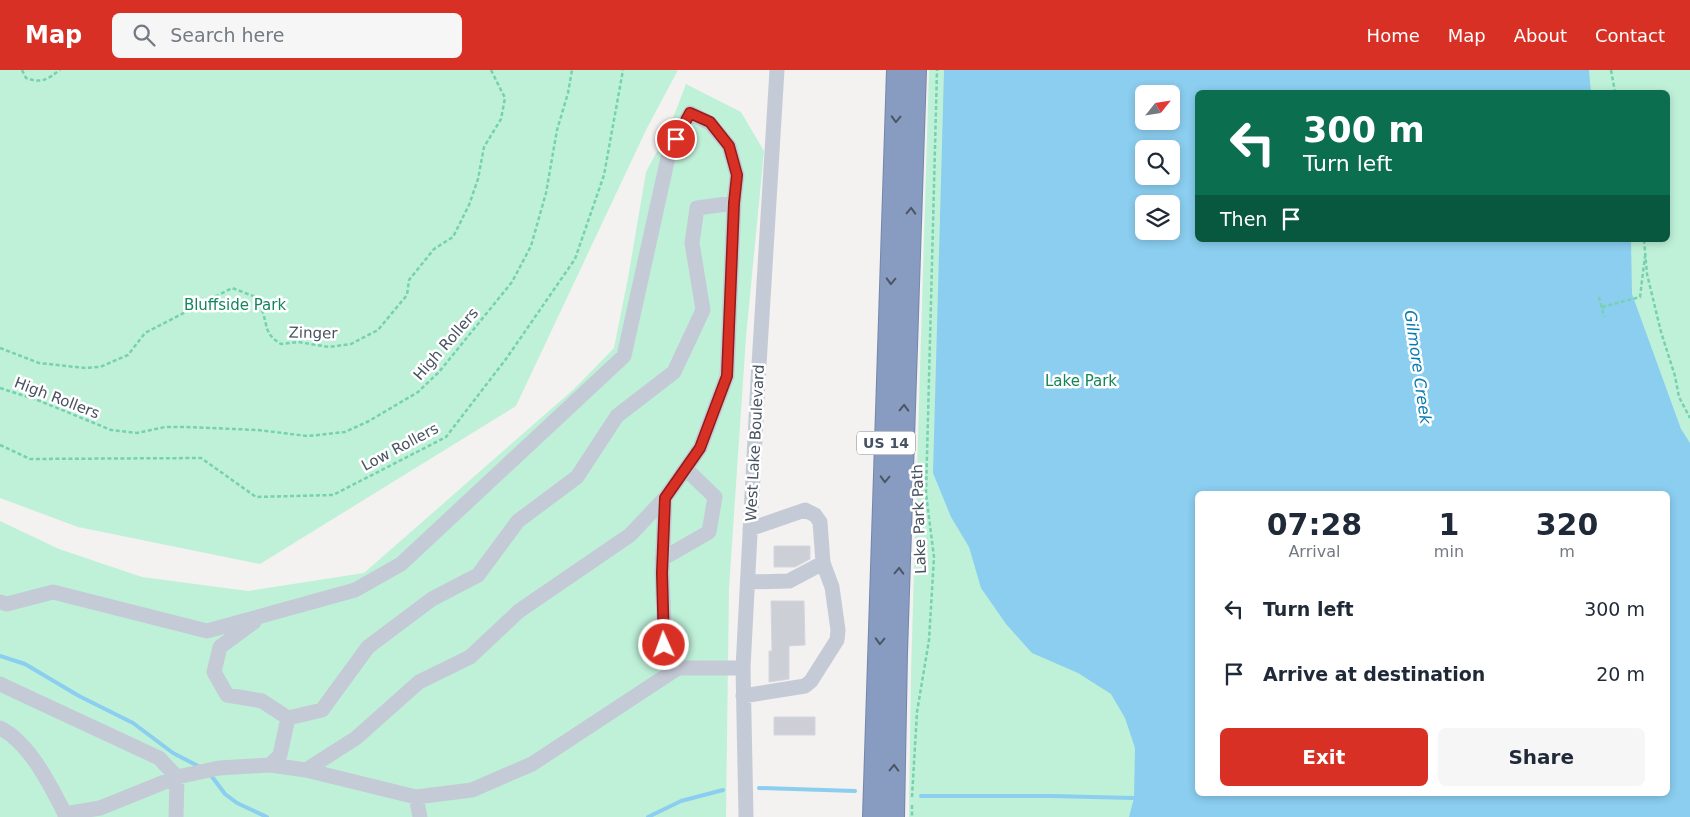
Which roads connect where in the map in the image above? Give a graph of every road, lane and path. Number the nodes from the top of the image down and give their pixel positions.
1 (22, 70) edge
2 (60, 70) edge
3 (491, 70) edge
4 (572, 70) edge
5 (623, 70) edge
6 (777, 70) edge
7 (898, 70) edge
8 (915, 70) edge
9 (937, 70) edge
10 (1611, 70) edge
11 (1615, 90) edge
12 (734, 203) junction
13 (1644, 242) edge
14 (1645, 251) junction
15 (1599, 297) dead end
16 (1602, 307) junction
17 (1604, 317) dead end
18 (0, 348) edge
19 (0, 388) edge
20 (1690, 418) edge
21 (0, 445) edge
22 (686, 469) junction
23 (665, 498) junction
24 (750, 529) junction
25 (662, 559) junction
26 (823, 563) junction
27 (748, 582) junction
28 (0, 602) edge
29 (261, 616) junction
30 (678, 668) junction
31 (744, 668) junction
32 (0, 684) edge
33 (743, 696) junction
34 (288, 718) junction
35 (0, 728) edge
36 (270, 765) junction
37 (306, 770) junction
38 (181, 776) junction
39 (416, 797) junction
40 (65, 815) edge
41 (176, 817) edge
42 (420, 817) edge
43 (746, 817) edge
44 (874, 817) edge
45 (893, 817) edge
46 (912, 817) edge

1 - 2 path
3 - 18 path, Zinger
4 - 19 path, High Rollers
5 - 21 path, Low Rollers
6 - 24 street, West Lake Boulevard
7 -> 44 highway, US 14
45 -> 8 highway, US 14
9 - 46 path, Lake Park Path
10 - 11 path
12 - 22 street
12 - 29 street
12 - 34 street
13 - 14 path
14 - 16 path
14 - 20 path
15 - 16 path
16 - 17 path
22 - 23 street
22 - 25 street
23 - 25 street
23 - 37 street
24 - 26 street
24 - 27 street, West Lake Boulevard
25 - 30 street
26 - 27 street
26 - 33 street
27 - 31 street, West Lake Boulevard
28 - 29 street
29 - 34 street
30 - 31 street
30 - 39 street
31 - 33 street, West Lake Boulevard
32 - 38 street
33 - 43 street, West Lake Boulevard
34 - 36 street
35 - 40 street
36 - 37 street
36 - 38 street
37 - 39 street
38 - 40 street
38 - 41 street
39 - 42 street

